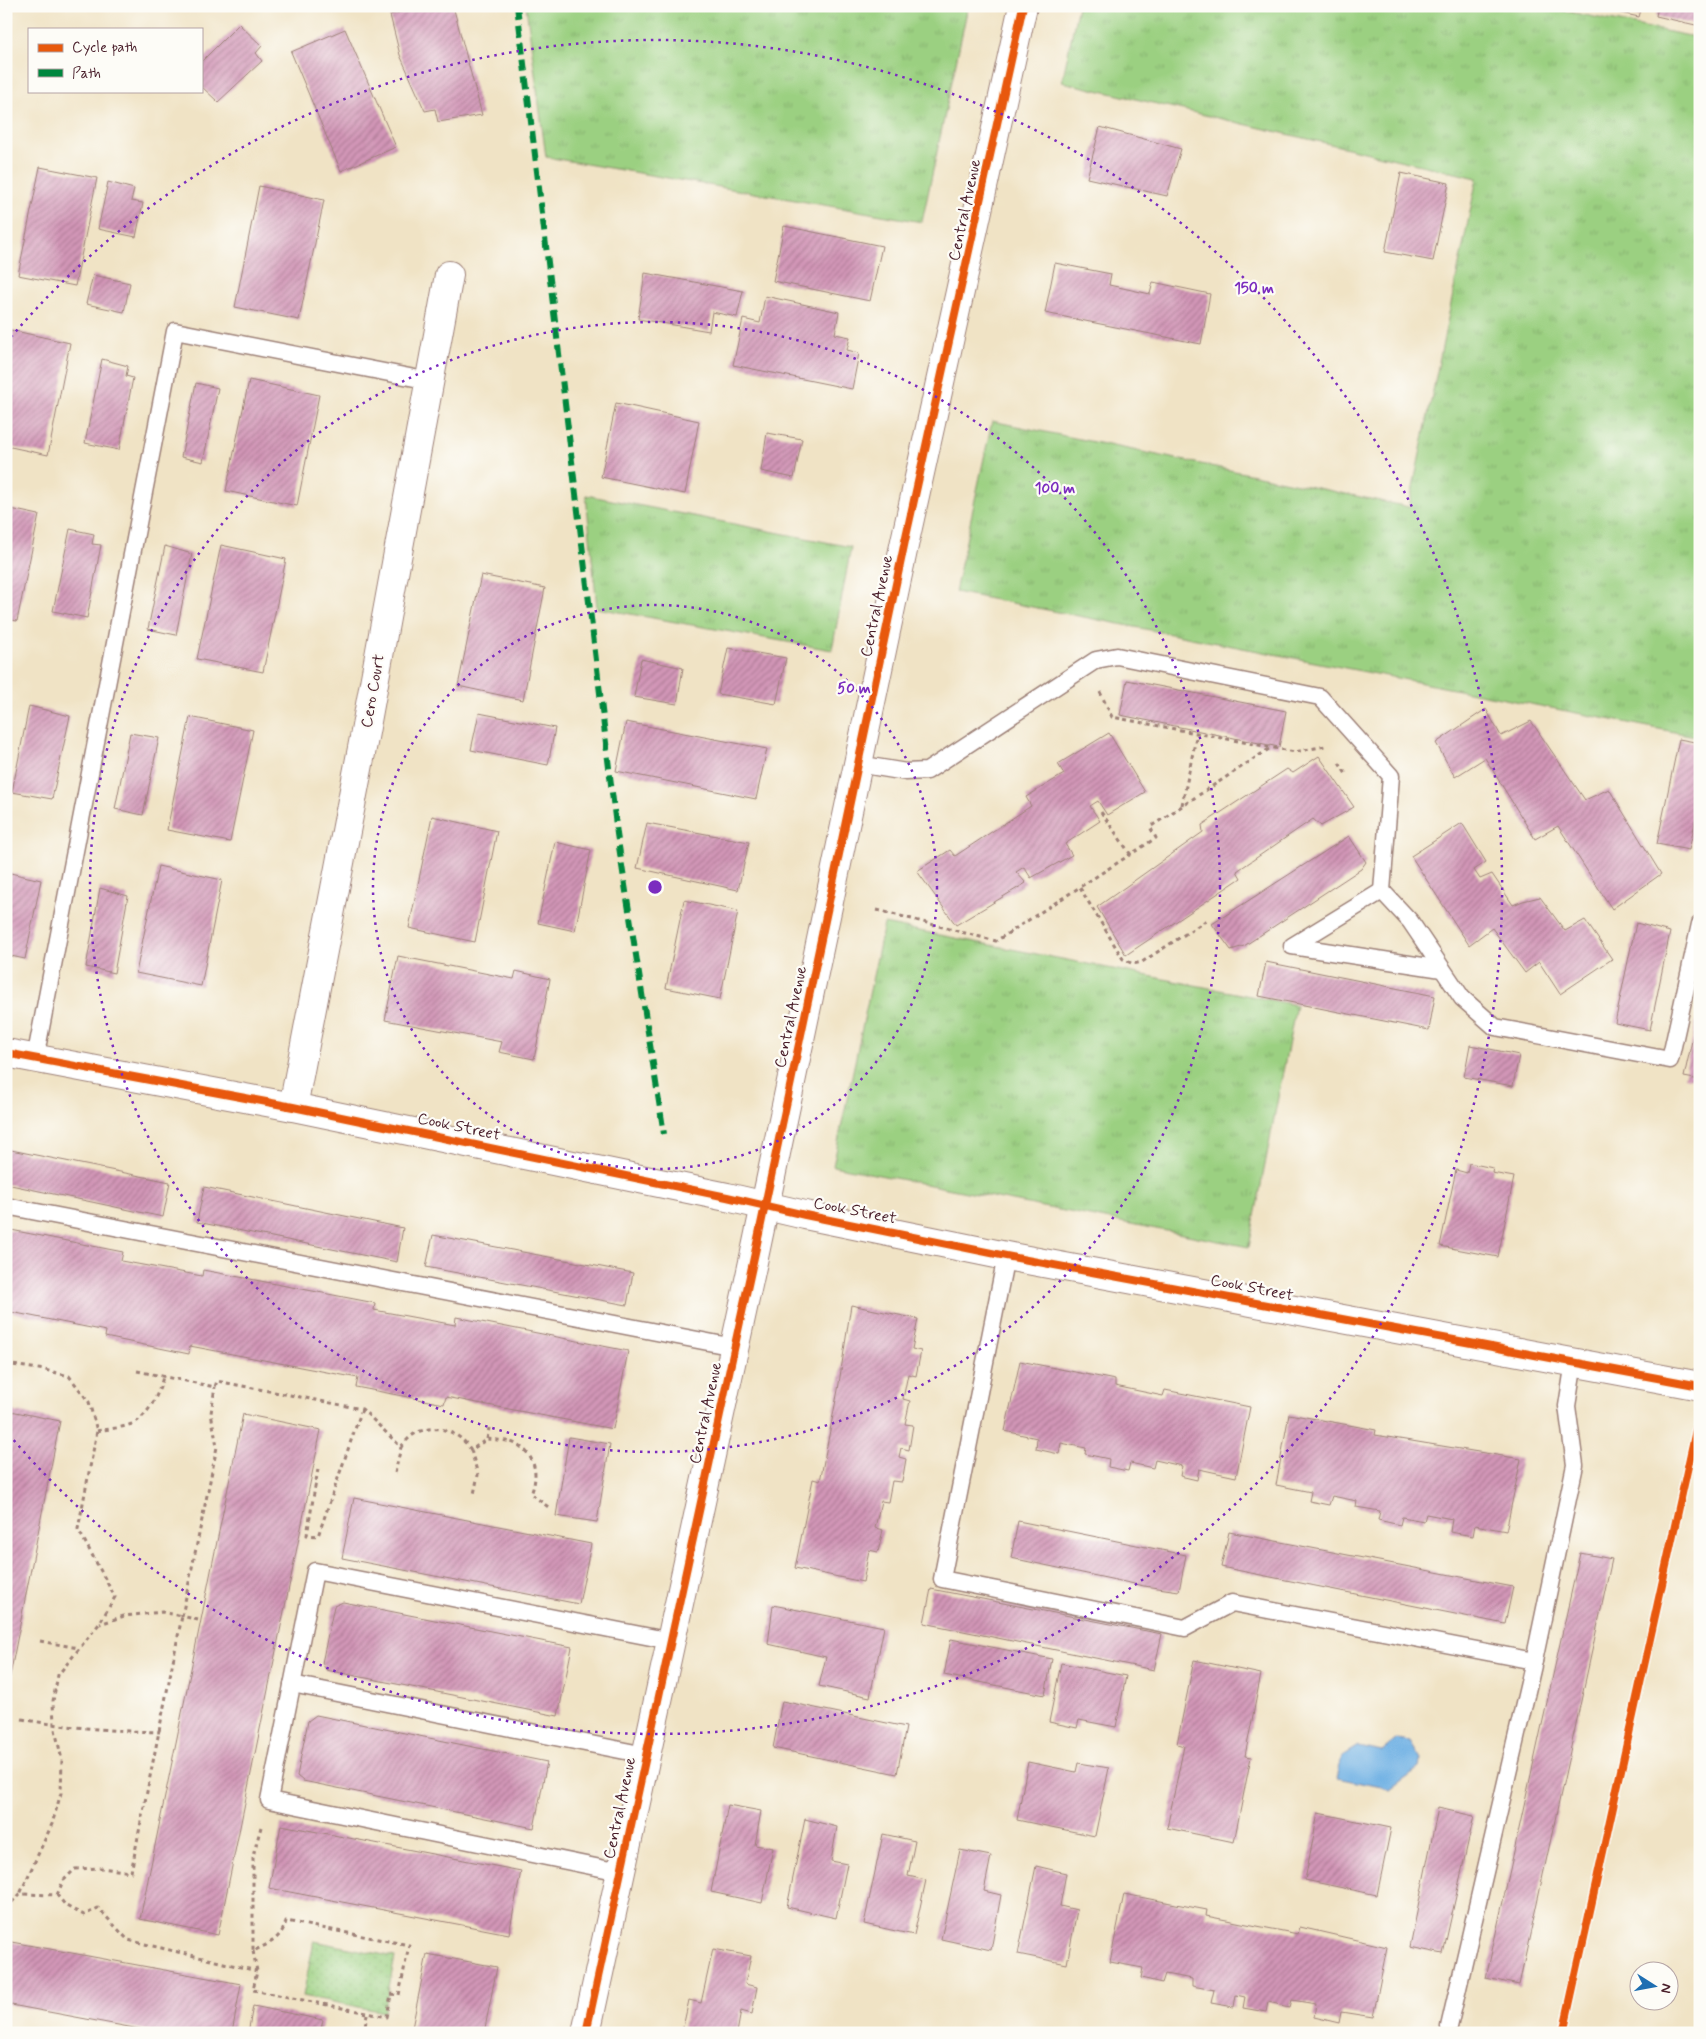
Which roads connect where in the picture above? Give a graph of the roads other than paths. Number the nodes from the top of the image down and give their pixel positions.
1 (1023, 6) edge
2 (450, 275) dead end
3 (430, 381) junction
4 (858, 764) junction
5 (1382, 890) junction
6 (1700, 924) edge
7 (1442, 969) junction
8 (6, 1053) edge
9 (36, 1059) junction
10 (293, 1107) junction
11 (6, 1206) edge
12 (765, 1206) junction
13 (1006, 1256) junction
14 (734, 1347) junction
15 (1574, 1362) junction
16 (1700, 1386) edge
17 (671, 1641) junction
18 (1534, 1661) junction
19 (292, 1684) junction
20 (646, 1756) junction
21 (620, 1872) junction
22 (1449, 2028) dead end
23 (586, 2033) edge

1 - 4 street, Central Avenue
2 - 3 street, Cero Court
3 - 9 lane
3 - 10 street, Cero Court
4 - 5 lane
4 - 12 street, Central Avenue
5 - 7 lane
5 - 7 lane
6 - 7 lane
8 - 9 street, Cook Street
9 - 10 street, Cook Street
10 - 12 street, Cook Street
11 - 14 lane
12 - 13 street, Cook Street
12 - 14 street, Central Avenue
13 - 15 street, Cook Street
13 - 18 lane
14 - 17 street, Central Avenue
15 - 16 street, Cook Street
15 - 18 lane
17 - 19 lane
17 - 20 street, Central Avenue
18 - 22 lane
19 - 20 lane
19 - 21 lane
20 - 21 street, Central Avenue
21 - 23 street, Central Avenue

